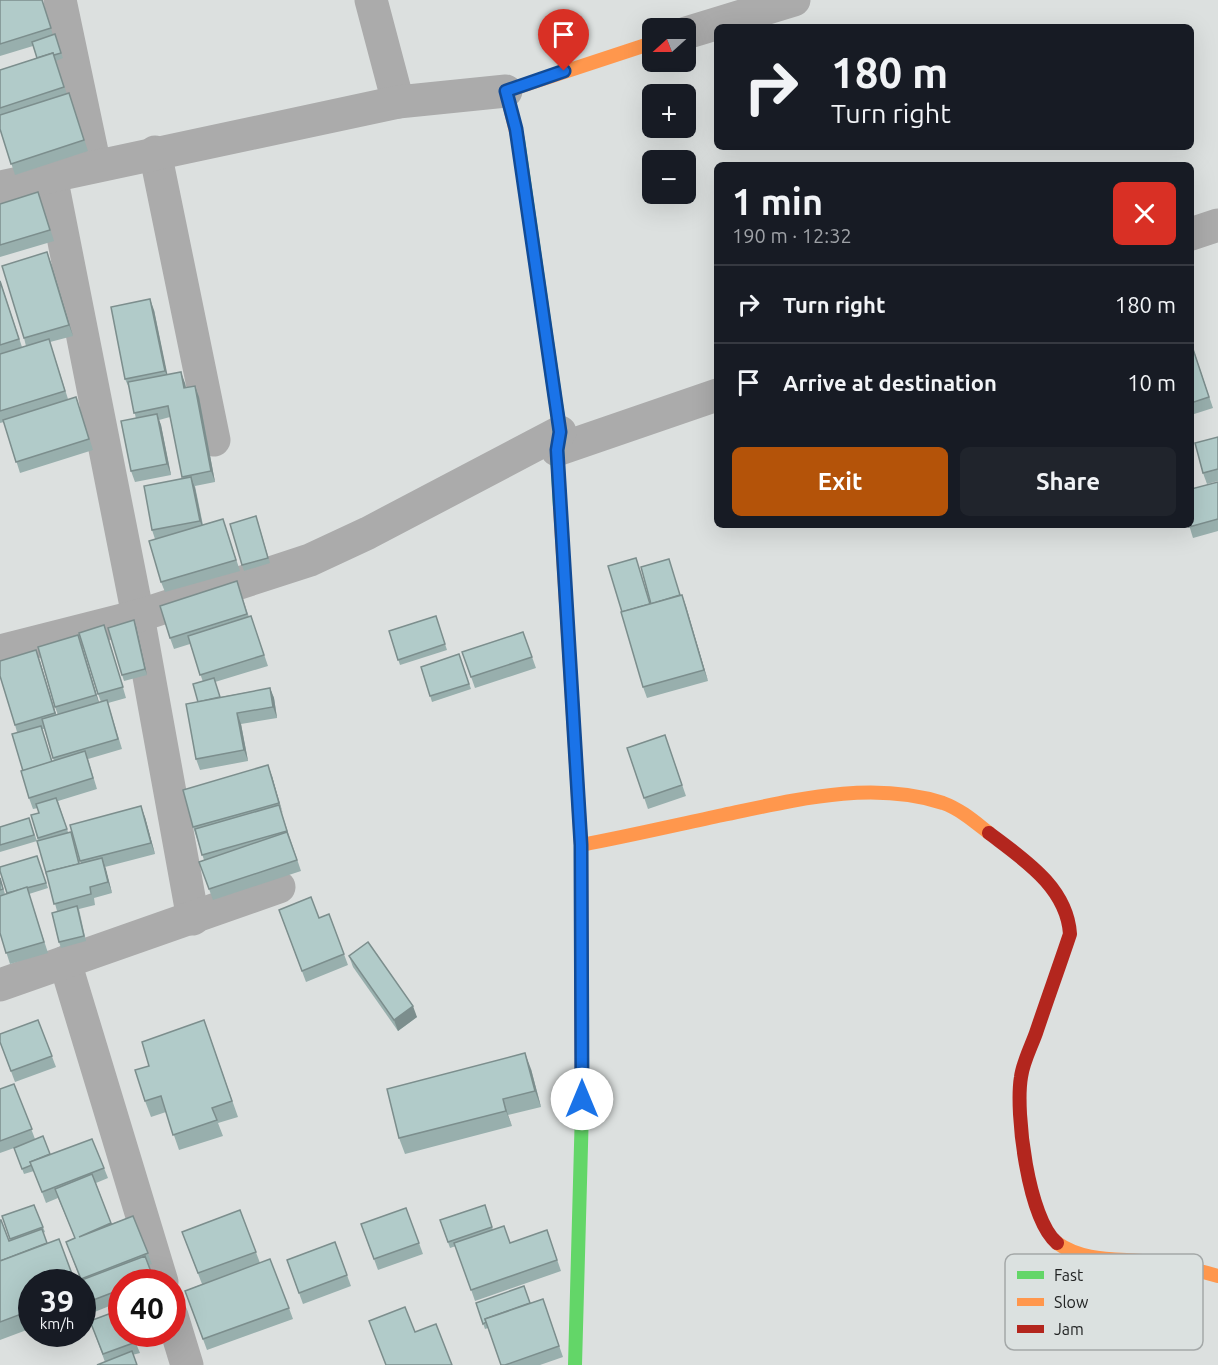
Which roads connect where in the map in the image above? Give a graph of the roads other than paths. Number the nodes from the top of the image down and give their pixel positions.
1 (60, 0) edge
2 (371, 0) edge
3 (794, 0) edge
4 (714, 24) edge
5 (715, 24) edge
6 (696, 30) edge
7 (642, 46) edge
8 (506, 91) junction
9 (398, 102) junction
10 (155, 153) junction
11 (95, 166) junction
12 (51, 176) junction
13 (0, 187) edge
14 (1218, 225) edge
15 (1194, 233) edge
16 (714, 396) edge
17 (214, 440) dead end
18 (559, 441) junction
19 (138, 616) junction
20 (0, 651) edge
21 (581, 845) junction
22 (279, 887) dead end
23 (193, 919) junction
24 (65, 962) junction
25 (0, 985) edge
26 (1075, 1254) edge
27 (158, 1269) edge
28 (1203, 1272) edge
29 (1218, 1276) edge
30 (181, 1347) edge
31 (187, 1365) edge
32 (575, 1365) edge

1 - 11 street
2 - 9 street
3 - 5 street
4 - 6 street
7 - 8 street
8 - 9 street
8 - 18 street
9 - 10 street
10 - 11 street
10 - 17 street
11 - 12 street
12 - 13 street
12 - 19 street
14 - 15 street
16 - 18 street
18 - 19 street
18 - 21 street
19 - 20 street
19 - 23 street
21 - 26 street
21 - 32 street
22 - 23 street
23 - 24 street
24 - 25 street
24 - 27 street
28 - 29 street
30 - 31 street

